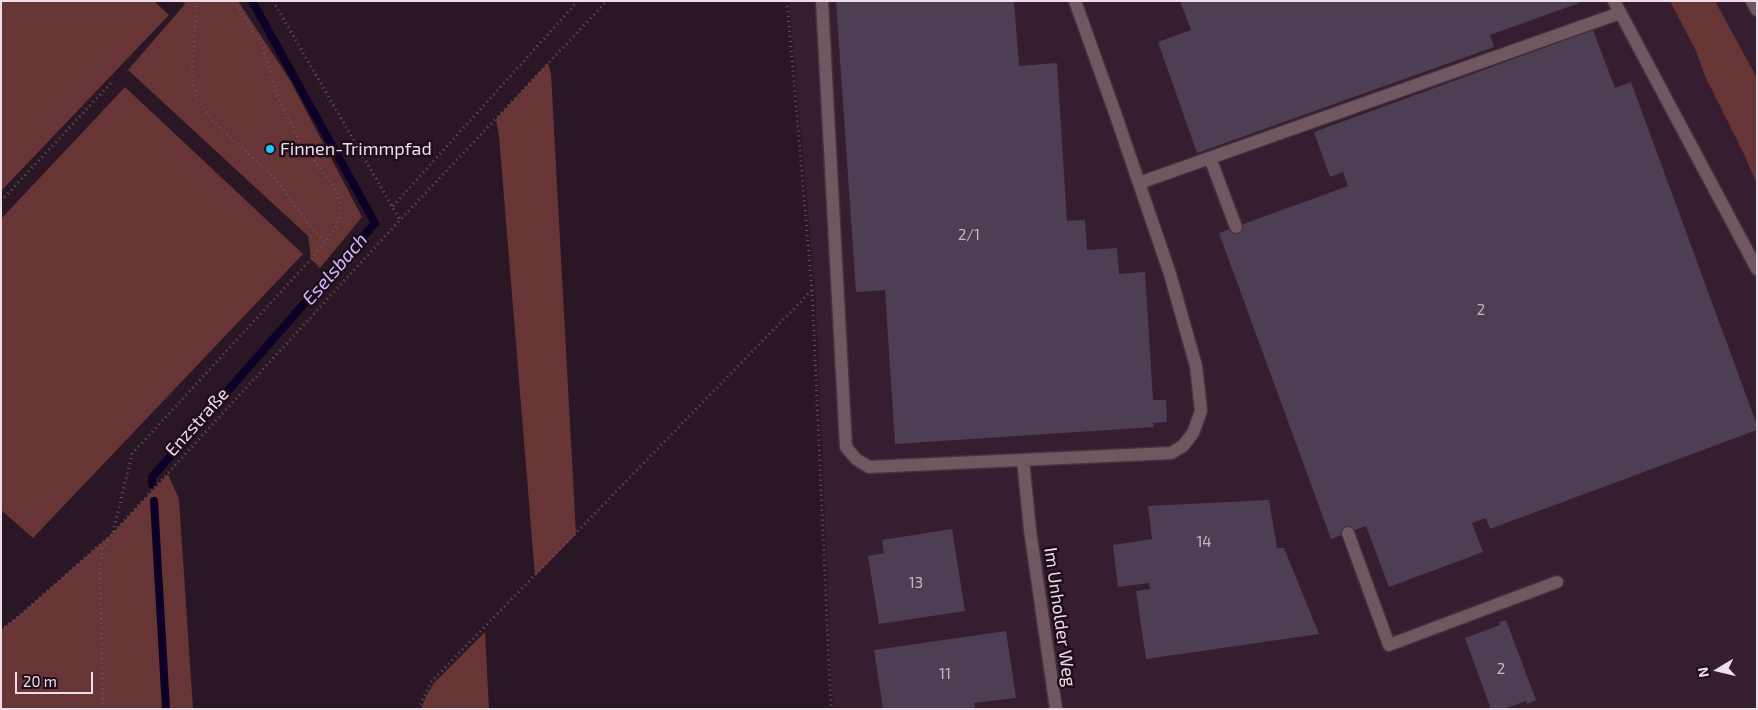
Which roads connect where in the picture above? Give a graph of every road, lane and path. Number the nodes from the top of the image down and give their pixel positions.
1 (194, 1) edge
2 (233, 1) edge
3 (273, 1) edge
4 (578, 1) edge
5 (607, 1) edge
6 (788, 1) edge
7 (822, 1) edge
8 (1075, 1) edge
9 (1752, 1) edge
10 (1617, 7) edge
11 (1757, 10) edge
12 (112, 82) dead end
13 (1210, 158) junction
14 (1139, 183) junction
15 (1, 201) edge
16 (393, 206) junction
17 (400, 220) junction
18 (1236, 227) dead end
19 (325, 242) junction
20 (1757, 268) edge
21 (812, 290) junction
22 (1024, 460) junction
23 (113, 532) junction
24 (1348, 533) dead end
25 (1557, 582) dead end
26 (1, 630) edge
27 (102, 709) edge
28 (418, 709) edge
29 (831, 709) edge
30 (1056, 709) edge

1 - 19 path
2 - 19 path
3 - 16 path
4 - 16 path
5 - 17 path, Enzstraße
6 - 21 path
7 - 22 street
8 - 14 street
9 - 11 street
10 - 13 street
10 - 20 street
12 - 15 path
13 - 14 street
13 - 18 street
14 - 22 street
16 - 17 path
17 - 23 path, Enzstraße
19 - 23 path
21 - 28 path
21 - 29 path
22 - 30 street, Im Unholder Weg
23 - 26 path, Enzstraße
23 - 27 path
24 - 25 street

